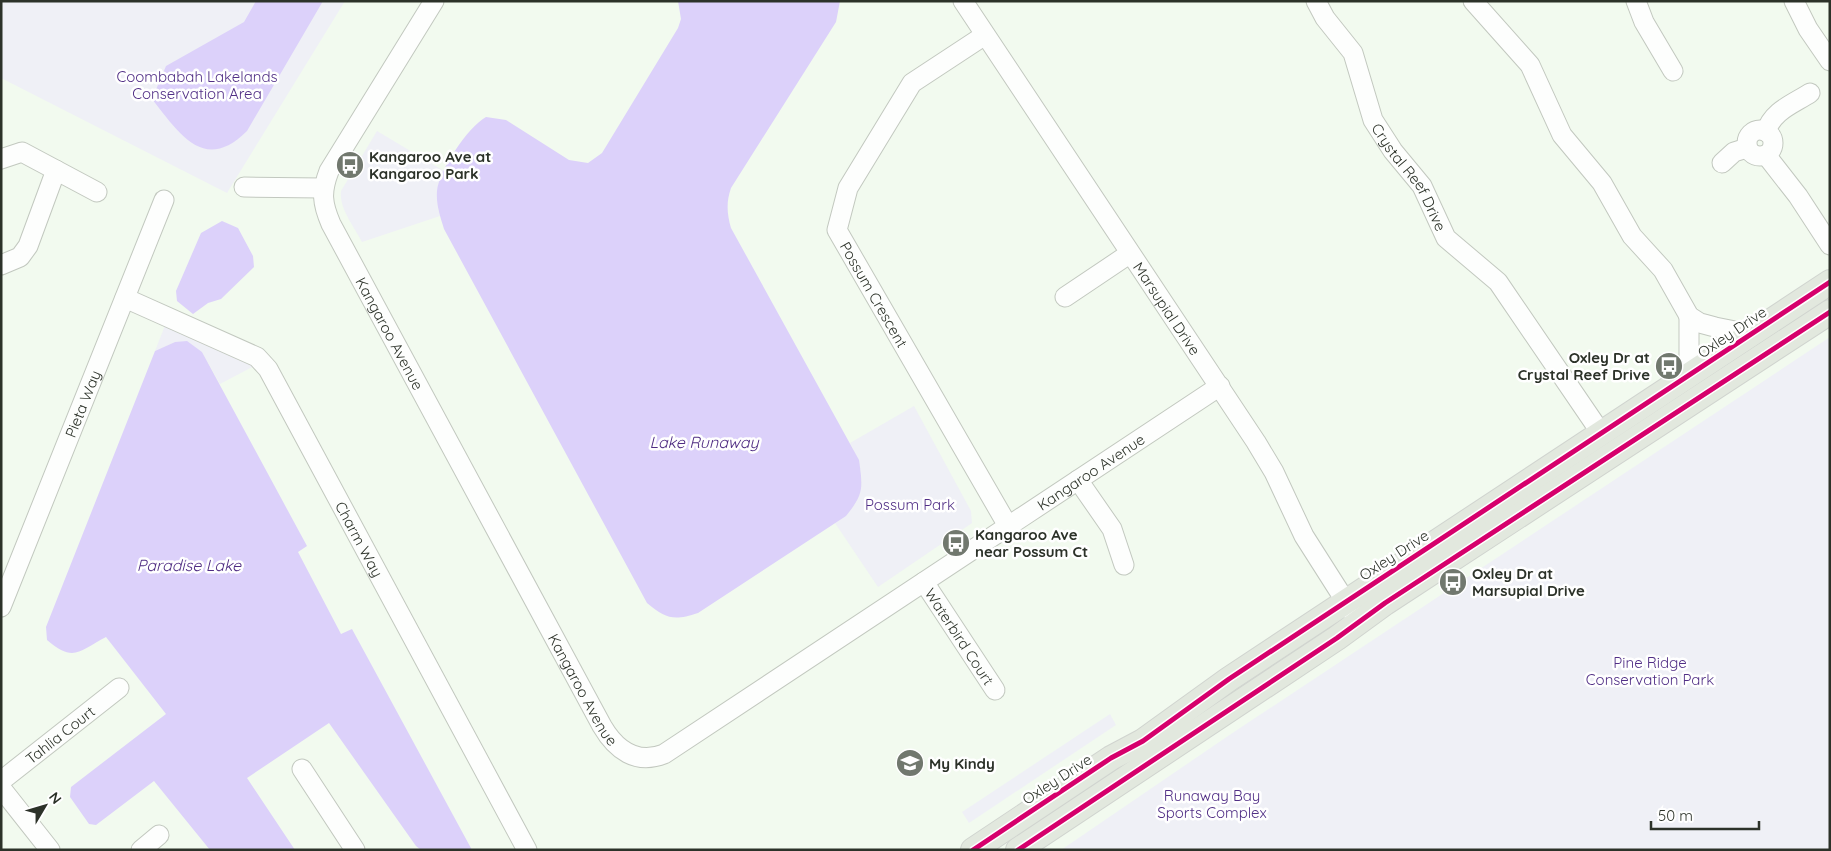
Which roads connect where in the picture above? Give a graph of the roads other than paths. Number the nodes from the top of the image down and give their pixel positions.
1 (434, 1) edge
2 (963, 1) edge
3 (1316, 1) edge
4 (1474, 1) edge
5 (1636, 1) edge
6 (1794, 1) edge
7 (985, 35) junction
8 (1830, 60) edge
9 (1672, 71) dead end
10 (1810, 93) dead end
11 (1766, 132) junction
12 (1747, 148) junction
13 (1766, 155) junction
14 (1, 159) edge
15 (1722, 163) dead end
16 (56, 170) junction
17 (244, 188) dead end
18 (322, 188) junction
19 (96, 192) dead end
20 (164, 200) dead end
21 (1830, 245) edge
22 (1129, 254) junction
23 (1, 265) edge
24 (1830, 282) edge
25 (1065, 297) dead end
26 (125, 298) junction
27 (1830, 312) edge
28 (1689, 316) junction
29 (1750, 334) junction
30 (1689, 375) junction
31 (1220, 386) junction
32 (1601, 433) junction
33 (1078, 480) junction
34 (1008, 526) junction
35 (1124, 565) dead end
36 (924, 582) junction
37 (1346, 602) junction
38 (1, 607) edge
39 (1360, 622) junction
40 (118, 688) dead end
41 (996, 690) dead end
42 (302, 768) dead end
43 (1, 781) edge
44 (1, 788) edge
45 (160, 835) dead end
46 (50, 850) edge
47 (141, 850) edge
48 (356, 850) edge
49 (527, 850) edge
50 (973, 850) edge
51 (1018, 850) edge

1 - 18 street
2 - 7 street, Marsupial Drive
3 - 32 street, Crystal Reef Drive
4 - 28 street
5 - 9 street
6 - 8 street
7 - 22 street, Marsupial Drive
7 - 34 street, Possum Crescent
10 - 11 street
11 - 12 street
11 - 13 street
12 - 13 street
12 - 15 street
13 - 21 street
14 - 16 street
16 - 19 street
16 - 23 street
17 - 18 street
18 - 36 street, Kangaroo Avenue
20 - 26 street, Pieta Way
22 - 25 street
22 - 31 street, Marsupial Drive
24 - 29 main road, Oxley Drive
26 - 38 street, Pieta Way
26 - 49 street, Charm Way
27 - 39 main road
28 - 29 street
28 - 30 street
29 - 30 main road, Oxley Drive
30 - 32 main road, Oxley Drive
31 - 33 street, Kangaroo Avenue
31 - 37 street, Marsupial Drive
32 - 37 main road, Oxley Drive
33 - 34 street, Kangaroo Avenue
33 - 35 street
34 - 36 street, Kangaroo Avenue
36 - 41 street, Waterbird Court
37 - 39 street, Marsupial Drive
37 - 50 main road, Oxley Drive
39 - 51 main road
40 - 43 street, Tahlia Court
42 - 48 street
44 - 46 street
45 - 47 street

